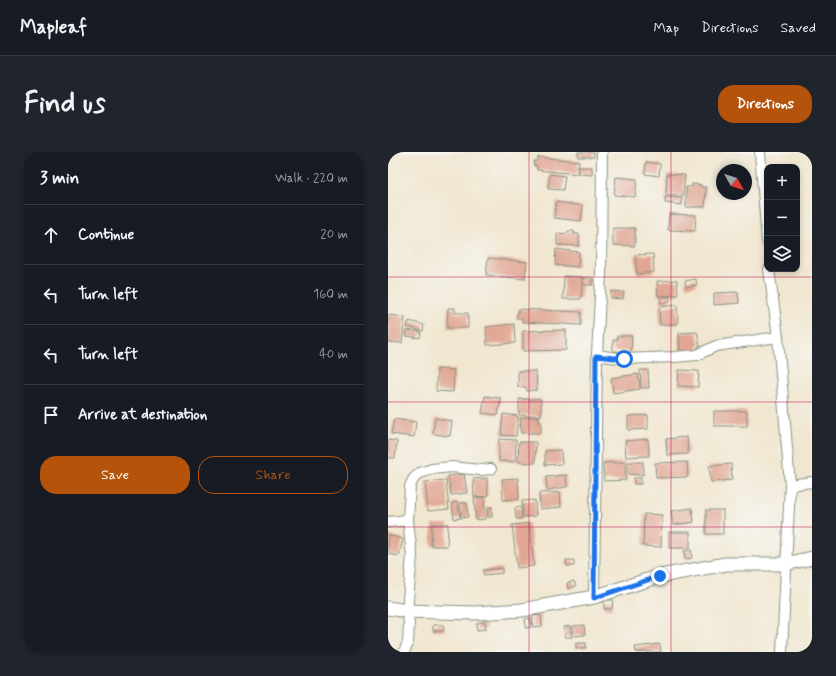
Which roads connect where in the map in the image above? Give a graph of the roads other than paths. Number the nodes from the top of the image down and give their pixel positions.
1 (602, 152) edge
2 (760, 152) edge
3 (767, 236) edge
4 (770, 272) edge
5 (778, 337) junction
6 (596, 356) junction
7 (491, 469) dead end
8 (812, 482) edge
9 (790, 486) junction
10 (408, 520) junction
11 (388, 522) edge
12 (812, 558) edge
13 (785, 564) junction
14 (594, 598) junction
15 (388, 608) edge
16 (407, 611) junction
17 (404, 652) edge
18 (782, 652) edge

1 - 6 street
2 - 3 street
4 - 5 street
5 - 6 street
5 - 9 street
6 - 14 street
7 - 10 street
8 - 9 street
9 - 13 street
10 - 11 street
10 - 16 street
12 - 13 main road
13 - 14 main road
13 - 18 street
14 - 16 main road
15 - 16 main road
16 - 17 street

